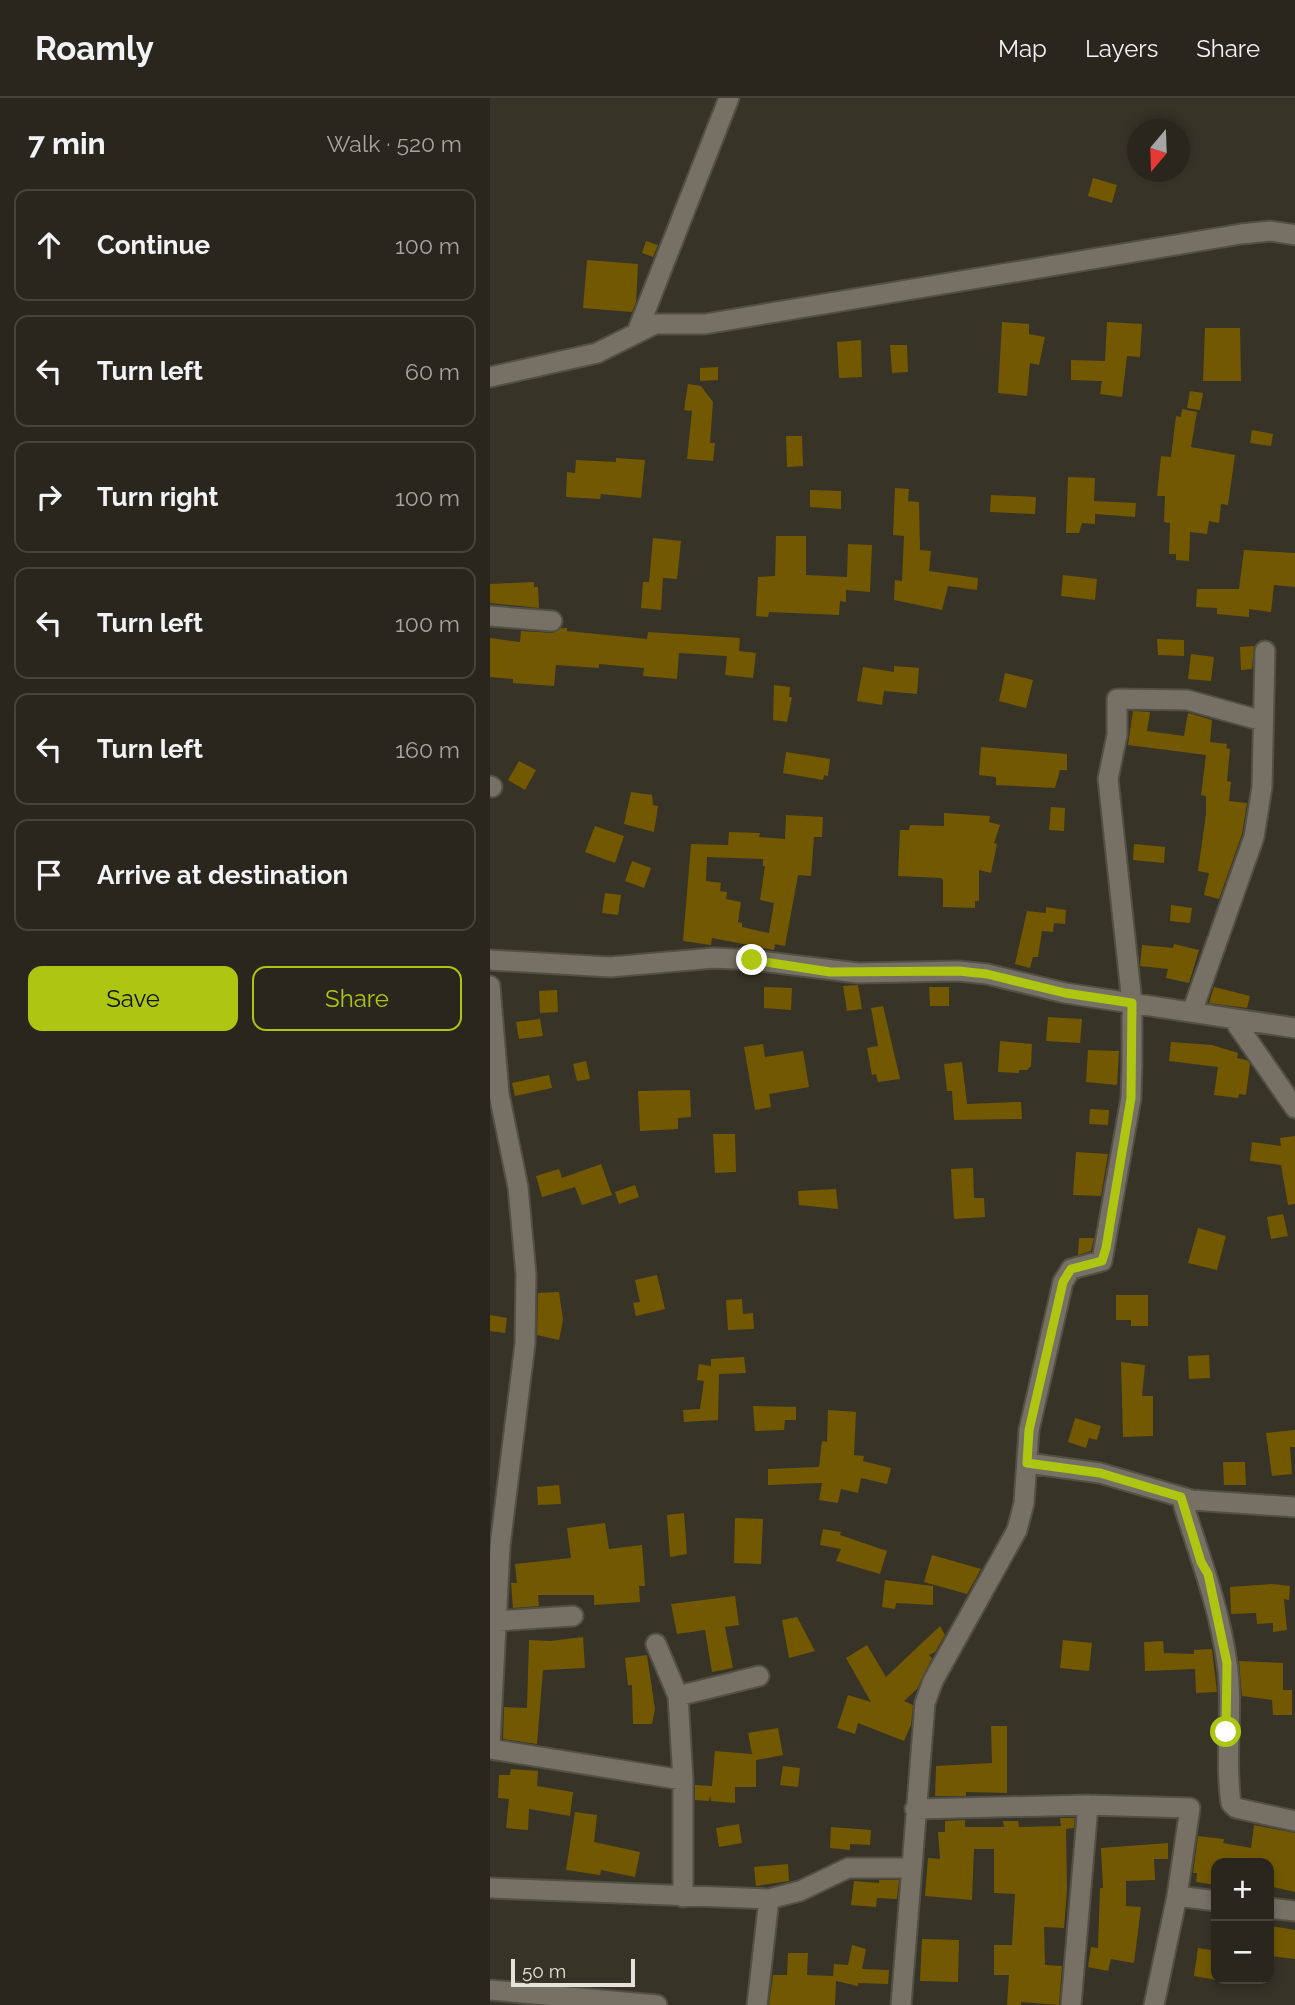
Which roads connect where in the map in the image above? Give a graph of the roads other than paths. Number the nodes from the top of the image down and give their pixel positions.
1 (729, 98) edge
2 (1295, 235) edge
3 (637, 332) junction
4 (490, 377) edge
5 (490, 616) edge
6 (552, 621) dead end
7 (1265, 651) dead end
8 (1264, 721) junction
9 (490, 960) edge
10 (490, 986) edge
11 (1132, 1003) junction
12 (1192, 1012) junction
13 (1233, 1019) junction
14 (1295, 1028) edge
15 (1295, 1108) edge
16 (1027, 1463) junction
17 (1295, 1491) edge
18 (1181, 1497) junction
19 (1286, 1507) edge
20 (573, 1616) dead end
21 (497, 1621) junction
22 (656, 1644) dead end
23 (759, 1676) dead end
24 (678, 1696) junction
25 (490, 1747) edge
26 (682, 1780) junction
27 (1088, 1805) junction
28 (915, 1809) junction
29 (1295, 1821) edge
30 (911, 1868) junction
31 (490, 1888) edge
32 (1177, 1896) junction
33 (683, 1897) junction
34 (769, 1899) junction
35 (1211, 1900) edge
36 (1274, 1909) edge
37 (1295, 1911) edge
38 (490, 1990) edge
39 (657, 2005) edge
40 (757, 2005) edge
41 (901, 2005) edge
42 (1071, 2005) edge
43 (1154, 2005) edge

1 - 3 street
2 - 3 street
3 - 4 street
5 - 6 street
7 - 8 street
8 - 11 street
8 - 12 street
9 - 11 street
10 - 21 street
11 - 12 street
11 - 16 street
12 - 13 street
13 - 14 street
13 - 15 street
16 - 18 street
16 - 28 street
17 - 19 street
18 - 19 street
18 - 29 street
20 - 21 street
21 - 25 street
22 - 24 street
23 - 24 street
24 - 26 street
25 - 26 street
26 - 33 street
27 - 28 street
27 - 32 street
27 - 42 street
28 - 30 street
30 - 34 street
30 - 41 street
31 - 33 street
32 - 35 street
32 - 43 street
33 - 34 street
34 - 40 street
36 - 37 street
38 - 39 street

